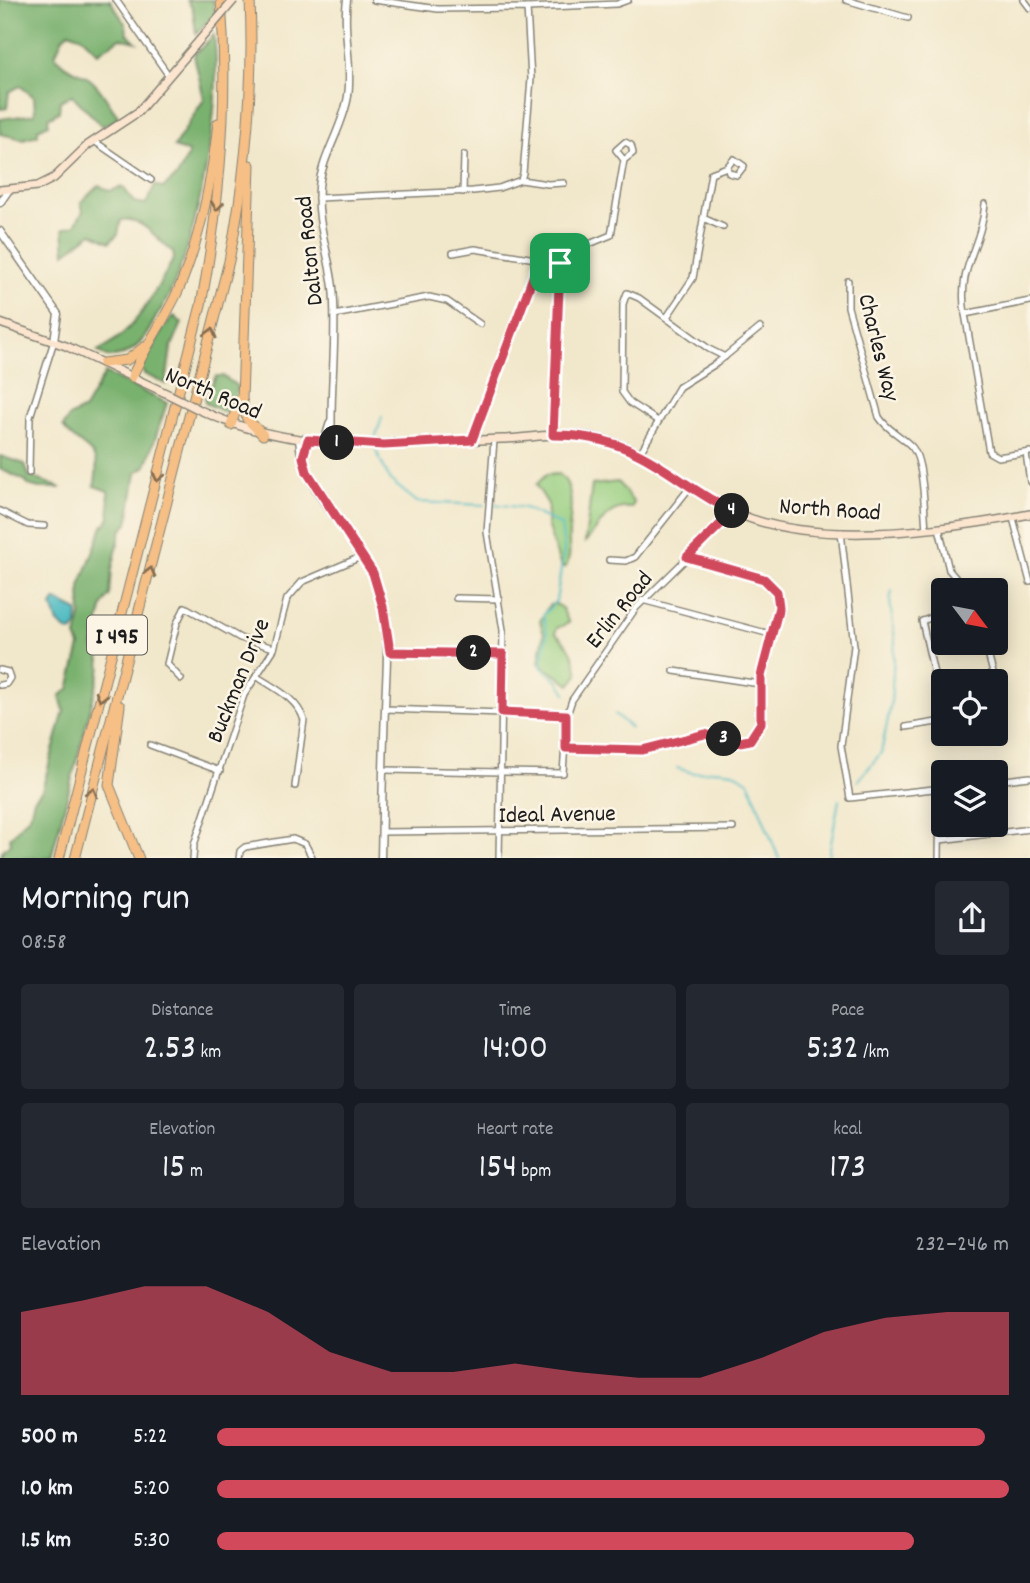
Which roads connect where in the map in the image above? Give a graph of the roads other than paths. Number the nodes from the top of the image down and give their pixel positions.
1 (116, 0) edge
2 (221, 0) edge
3 (234, 0) edge
4 (250, 0) edge
5 (347, 0) edge
6 (374, 0) edge
7 (628, 0) edge
8 (846, 0) edge
9 (1024, 0) edge
10 (527, 8) junction
11 (1030, 8) edge
12 (908, 18) dead end
13 (224, 68) junction
14 (169, 76) junction
15 (251, 80) junction
16 (94, 141) junction
17 (464, 155) dead end
18 (624, 160) dead end
19 (727, 167) dead end
20 (151, 180) dead end
21 (521, 180) junction
22 (564, 183) dead end
23 (0, 190) edge
24 (9, 190) junction
25 (463, 192) junction
26 (318, 198) junction
27 (0, 204) edge
28 (985, 204) dead end
29 (704, 218) junction
30 (723, 227) dead end
31 (0, 231) edge
32 (453, 253) dead end
33 (539, 261) junction
34 (560, 263) junction
35 (848, 282) dead end
36 (1030, 301) edge
37 (965, 314) junction
38 (334, 315) junction
39 (667, 317) junction
40 (0, 323) edge
41 (480, 324) dead end
42 (760, 328) dead end
43 (155, 331) junction
44 (54, 341) junction
45 (709, 349) junction
46 (725, 357) junction
47 (103, 363) junction
48 (714, 366) junction
49 (132, 377) junction
50 (242, 390) junction
51 (658, 421) junction
52 (231, 425) junction
53 (264, 435) junction
54 (553, 435) junction
55 (299, 440) junction
56 (308, 440) junction
57 (472, 440) junction
58 (494, 440) junction
59 (328, 442) junction
60 (640, 453) junction
61 (1028, 453) edge
62 (303, 457) junction
63 (29, 473) dead end
64 (1030, 482) edge
65 (691, 486) junction
66 (0, 511) edge
67 (733, 512) junction
68 (1030, 514) edge
69 (1013, 518) junction
70 (44, 526) dead end
71 (939, 528) junction
72 (926, 529) junction
73 (841, 531) junction
74 (363, 556) junction
75 (687, 557) junction
76 (609, 560) dead end
77 (956, 578) edge
78 (1030, 582) edge
79 (456, 598) dead end
80 (499, 599) junction
81 (642, 600) junction
82 (140, 608) junction
83 (931, 618) edge
84 (770, 634) junction
85 (274, 648) junction
86 (390, 652) junction
87 (503, 654) junction
88 (933, 669) edge
89 (0, 670) edge
90 (674, 671) dead end
91 (256, 676) junction
92 (181, 679) dead end
93 (760, 684) junction
94 (0, 685) edge
95 (385, 709) junction
96 (502, 712) junction
97 (566, 715) junction
98 (931, 723) edge
99 (906, 727) dead end
100 (150, 746) dead end
101 (566, 748) junction
102 (384, 770) junction
103 (220, 771) junction
104 (501, 772) junction
105 (1030, 777) edge
106 (1008, 780) edge
107 (295, 786) dead end
108 (931, 789) edge
109 (733, 828) dead end
110 (1030, 829) edge
111 (499, 831) junction
112 (382, 832) junction
113 (940, 837) edge
114 (940, 840) junction
115 (59, 858) edge
116 (75, 858) edge
117 (139, 858) edge
118 (193, 858) edge
119 (239, 858) edge
120 (312, 858) edge
121 (381, 858) edge
122 (499, 858) edge
123 (939, 858) edge

1 - 14 street
2 - 13 highway, I 495
3 - 14 main road, bridge
4 - 15 highway, I 495
5 - 26 street, Dalton Road
6 - 10 street
7 - 10 street
8 - 12 street
9 - 11 street
10 - 21 street
13 - 43 highway
13 -> 115 highway, I 495
14 - 16 main road
15 - 50 highway
82 -> 15 highway, I 495
16 - 20 street
16 - 24 main road
17 - 25 street
18 - 34 street
19 - 29 street
21 - 22 street
21 - 25 street
23 - 24 main road
24 - 27 street
25 - 26 street
26 - 38 street, Dalton Road
28 - 37 street
29 - 30 street
29 - 39 street
31 - 44 street
32 - 33 street
33 - 34 street
33 - 57 street
34 - 54 street
35 - 72 street, Charles Way
36 - 37 street
37 - 61 street
38 - 41 street
38 - 59 street, Dalton Road
39 - 45 street
39 - 51 street
40 - 44 main road, North Road
42 - 46 street
43 - 47 highway
43 - 49 highway
44 - 47 main road, North Road
44 - 63 street
45 - 46 street
45 - 48 street
46 - 48 street
47 - 49 main road, North Road
48 - 51 street
49 - 52 main road, North Road, bridge
50 - 52 highway
50 - 53 highway
51 - 60 street
52 - 53 main road, North Road
53 - 55 main road, North Road
54 - 58 main road, North Road
54 - 60 main road, North Road
55 - 56 main road, North Road
55 - 62 street
56 - 59 main road, North Road
56 - 62 street
57 - 58 main road, North Road
57 - 59 main road, North Road
58 - 80 street
60 - 65 main road, North Road
61 - 64 street
62 - 74 street
65 - 67 main road, North Road
65 - 76 street
66 - 70 street
67 - 73 main road, North Road
67 - 75 street, Erlin Road
68 - 69 main road, North Road
69 - 71 main road, North Road
69 - 78 street
71 - 72 main road, North Road
71 - 77 street
72 - 73 main road, North Road
73 - 108 street
74 - 85 street, Buckman Drive
74 - 86 street
75 - 81 street, Erlin Road
75 - 84 street
79 - 80 street
80 - 87 street
81 - 84 street
81 - 97 street, Erlin Road
116 -> 82 highway, I 495
82 - 117 highway
83 - 88 street
84 - 93 street
85 - 91 street, Buckman Drive
85 - 92 street
86 - 87 street
86 - 95 street
87 - 96 street
89 - 94 street
90 - 93 street
91 - 103 street, Buckman Drive
91 - 107 street
93 - 101 street
95 - 96 street
95 - 102 street
96 - 97 street
96 - 104 street
97 - 101 street, Erlin Road
98 - 99 street
100 - 103 street
101 - 104 street
102 - 104 street
102 - 112 street
103 - 118 street, Buckman Drive
104 - 111 street
105 - 106 street
109 - 111 street, Ideal Avenue
110 - 114 street
111 - 112 street, Ideal Avenue
111 - 122 street
112 - 121 street
113 - 114 street
114 - 123 street
119 - 120 street

